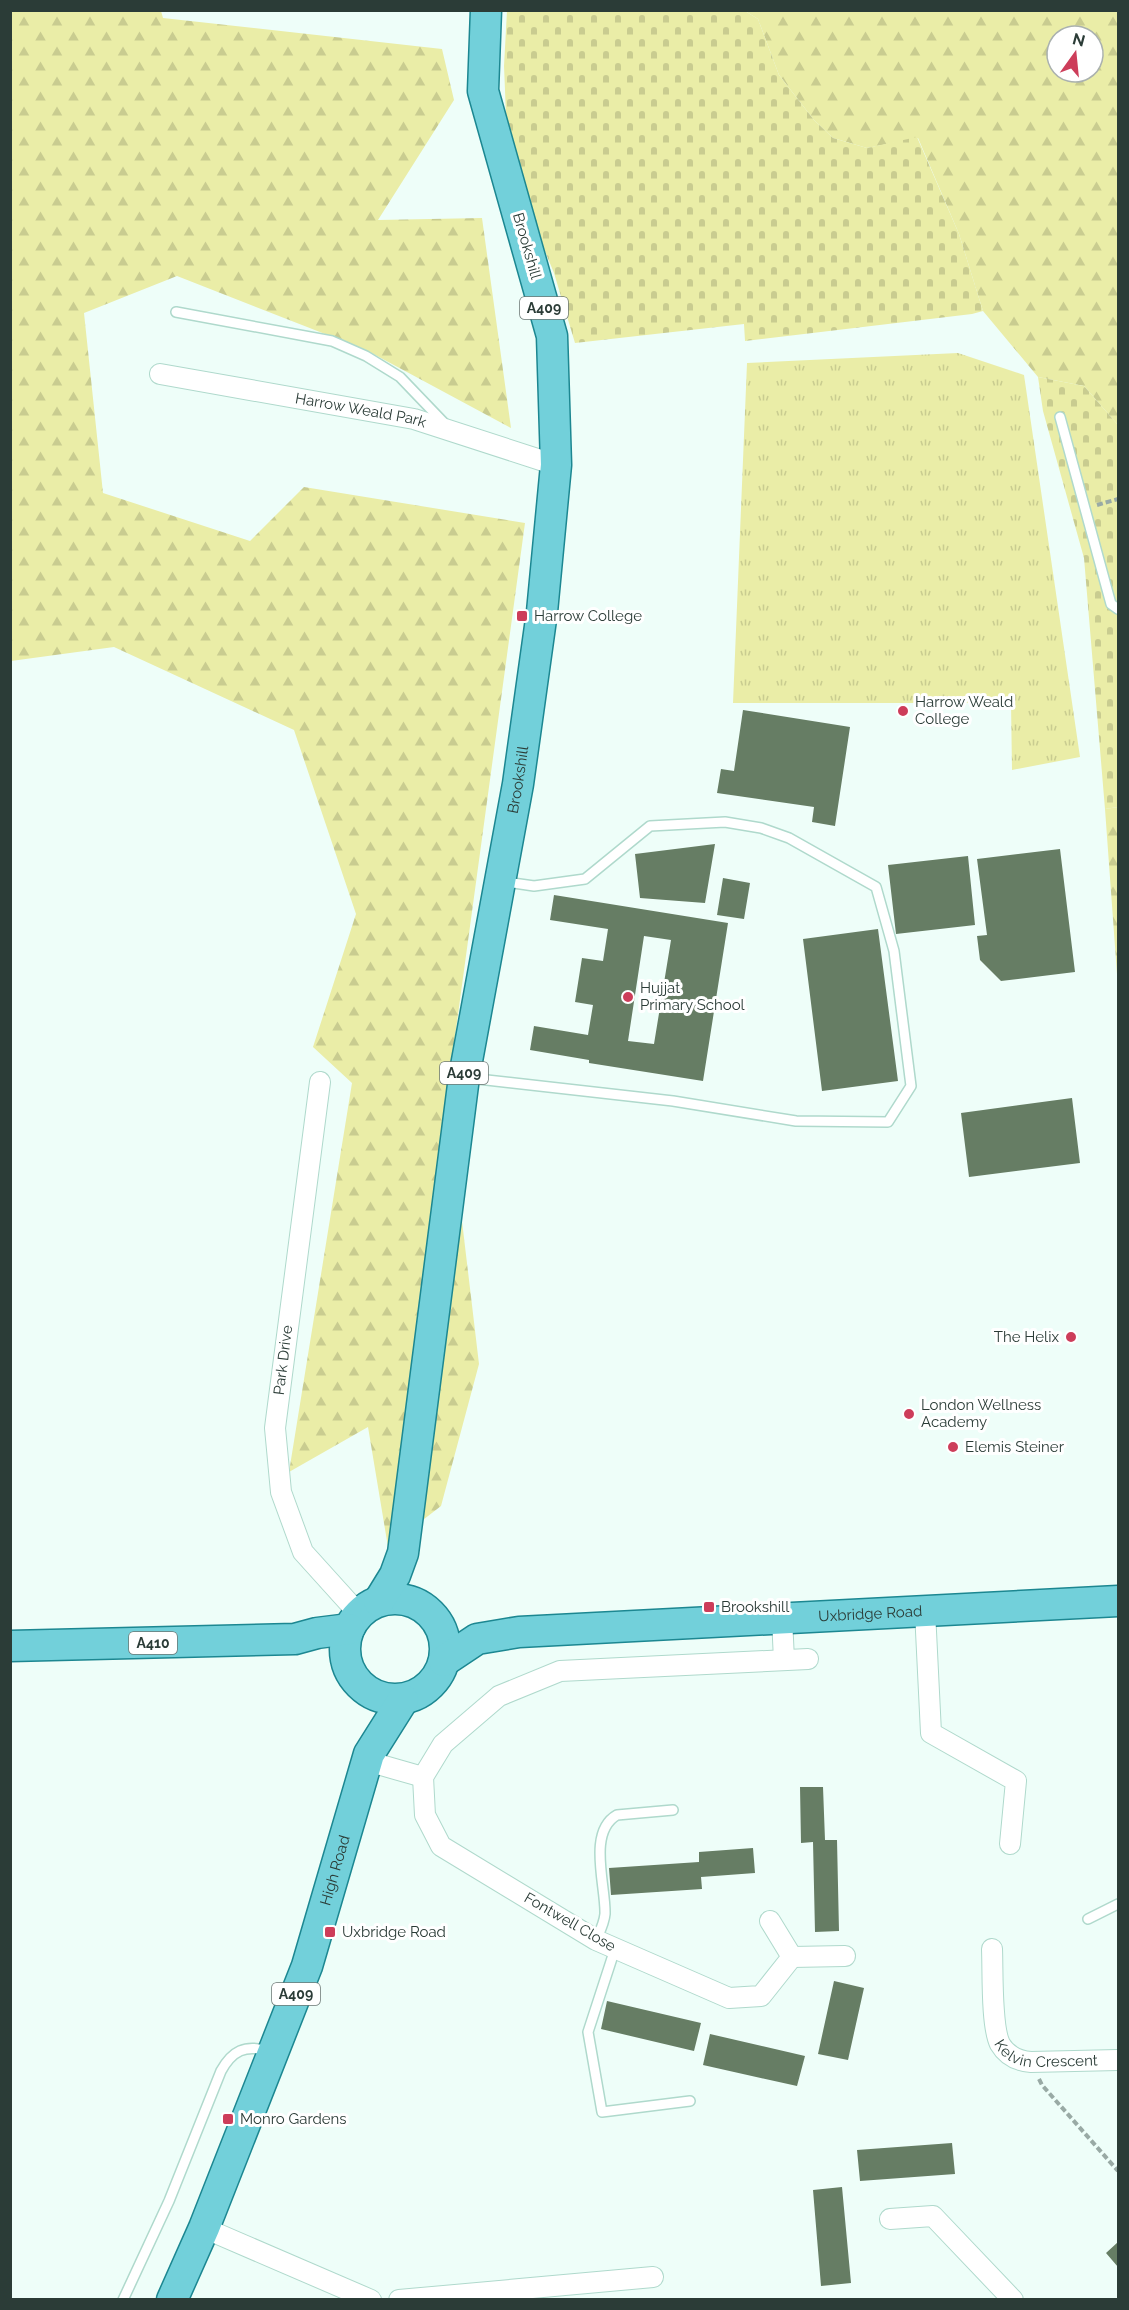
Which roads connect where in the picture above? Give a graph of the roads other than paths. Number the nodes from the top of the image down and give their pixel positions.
1 (486, 10) edge
2 (176, 312) dead end
3 (160, 374) dead end
4 (1060, 417) dead end
5 (452, 431) junction
6 (556, 465) junction
7 (1119, 609) edge
8 (500, 881) junction
9 (464, 1077) junction
10 (320, 1082) dead end
11 (403, 1553) junction
12 (1119, 1601) edge
13 (414, 1603) junction
14 (925, 1611) junction
15 (362, 1614) junction
16 (782, 1618) junction
17 (440, 1626) junction
18 (295, 1639) junction
19 (477, 1639) junction
20 (10, 1646) edge
21 (808, 1659) dead end
22 (784, 1660) junction
23 (346, 1661) junction
24 (444, 1661) junction
25 (365, 1690) junction
26 (403, 1700) junction
27 (368, 1757) junction
28 (423, 1777) junction
29 (673, 1810) dead end
30 (1010, 1844) dead end
31 (1119, 1904) edge
32 (1088, 1919) dead end
33 (771, 1921) dead end
34 (596, 1941) junction
35 (615, 1948) junction
36 (992, 1949) dead end
37 (845, 1956) dead end
38 (792, 1957) junction
39 (273, 2053) junction
40 (1119, 2060) edge
41 (690, 2101) dead end
42 (890, 2220) dead end
43 (204, 2228) junction
44 (653, 2277) dead end
45 (123, 2300) edge
46 (172, 2300) edge
47 (371, 2300) edge
48 (399, 2300) edge
49 (1013, 2300) edge

1 - 6 main road, Brookshill / A409
2 - 5 lane
3 - 5 street, Harrow Weald Park
4 - 7 lane
5 - 6 street, Harrow Weald Park
6 - 8 main road, Brookshill / A409
8 - 9 main road, Brookshill / A409
8 - 9 lane
9 - 11 main road, Brookshill / A409
10 - 15 street, Park Drive
11 - 13 main road, Brookshill / A409
11 - 15 main road, Brookshill / A409
12 - 14 main road, Uxbridge Road
13 - 15 main road
13 - 17 main road
14 - 16 main road, Uxbridge Road
14 - 30 street
15 - 18 main road, A410
15 - 23 main road
16 - 19 main road, Uxbridge Road
16 - 22 street
17 - 19 main road, Uxbridge Road
17 - 24 main road
18 - 20 main road, A410
18 - 23 main road, A410
19 - 24 main road, Uxbridge Road
21 - 22 street
22 - 28 street
23 - 25 main road
24 - 26 main road
25 - 26 main road
25 - 27 main road, High Road / A409
26 - 27 main road, High Road / A409
27 - 28 street
27 - 39 main road, High Road / A409
28 - 34 street, Fontwell Close
29 - 34 lane
31 - 32 lane
33 - 38 street
34 - 35 street, Fontwell Close
35 - 38 street, Fontwell Close
35 - 41 lane
36 - 40 street, Kelvin Crescent
37 - 38 street
39 - 43 main road, High Road / A409
39 - 45 lane
42 - 49 street
43 - 46 main road, High Road / A409
43 - 47 street
44 - 48 street

